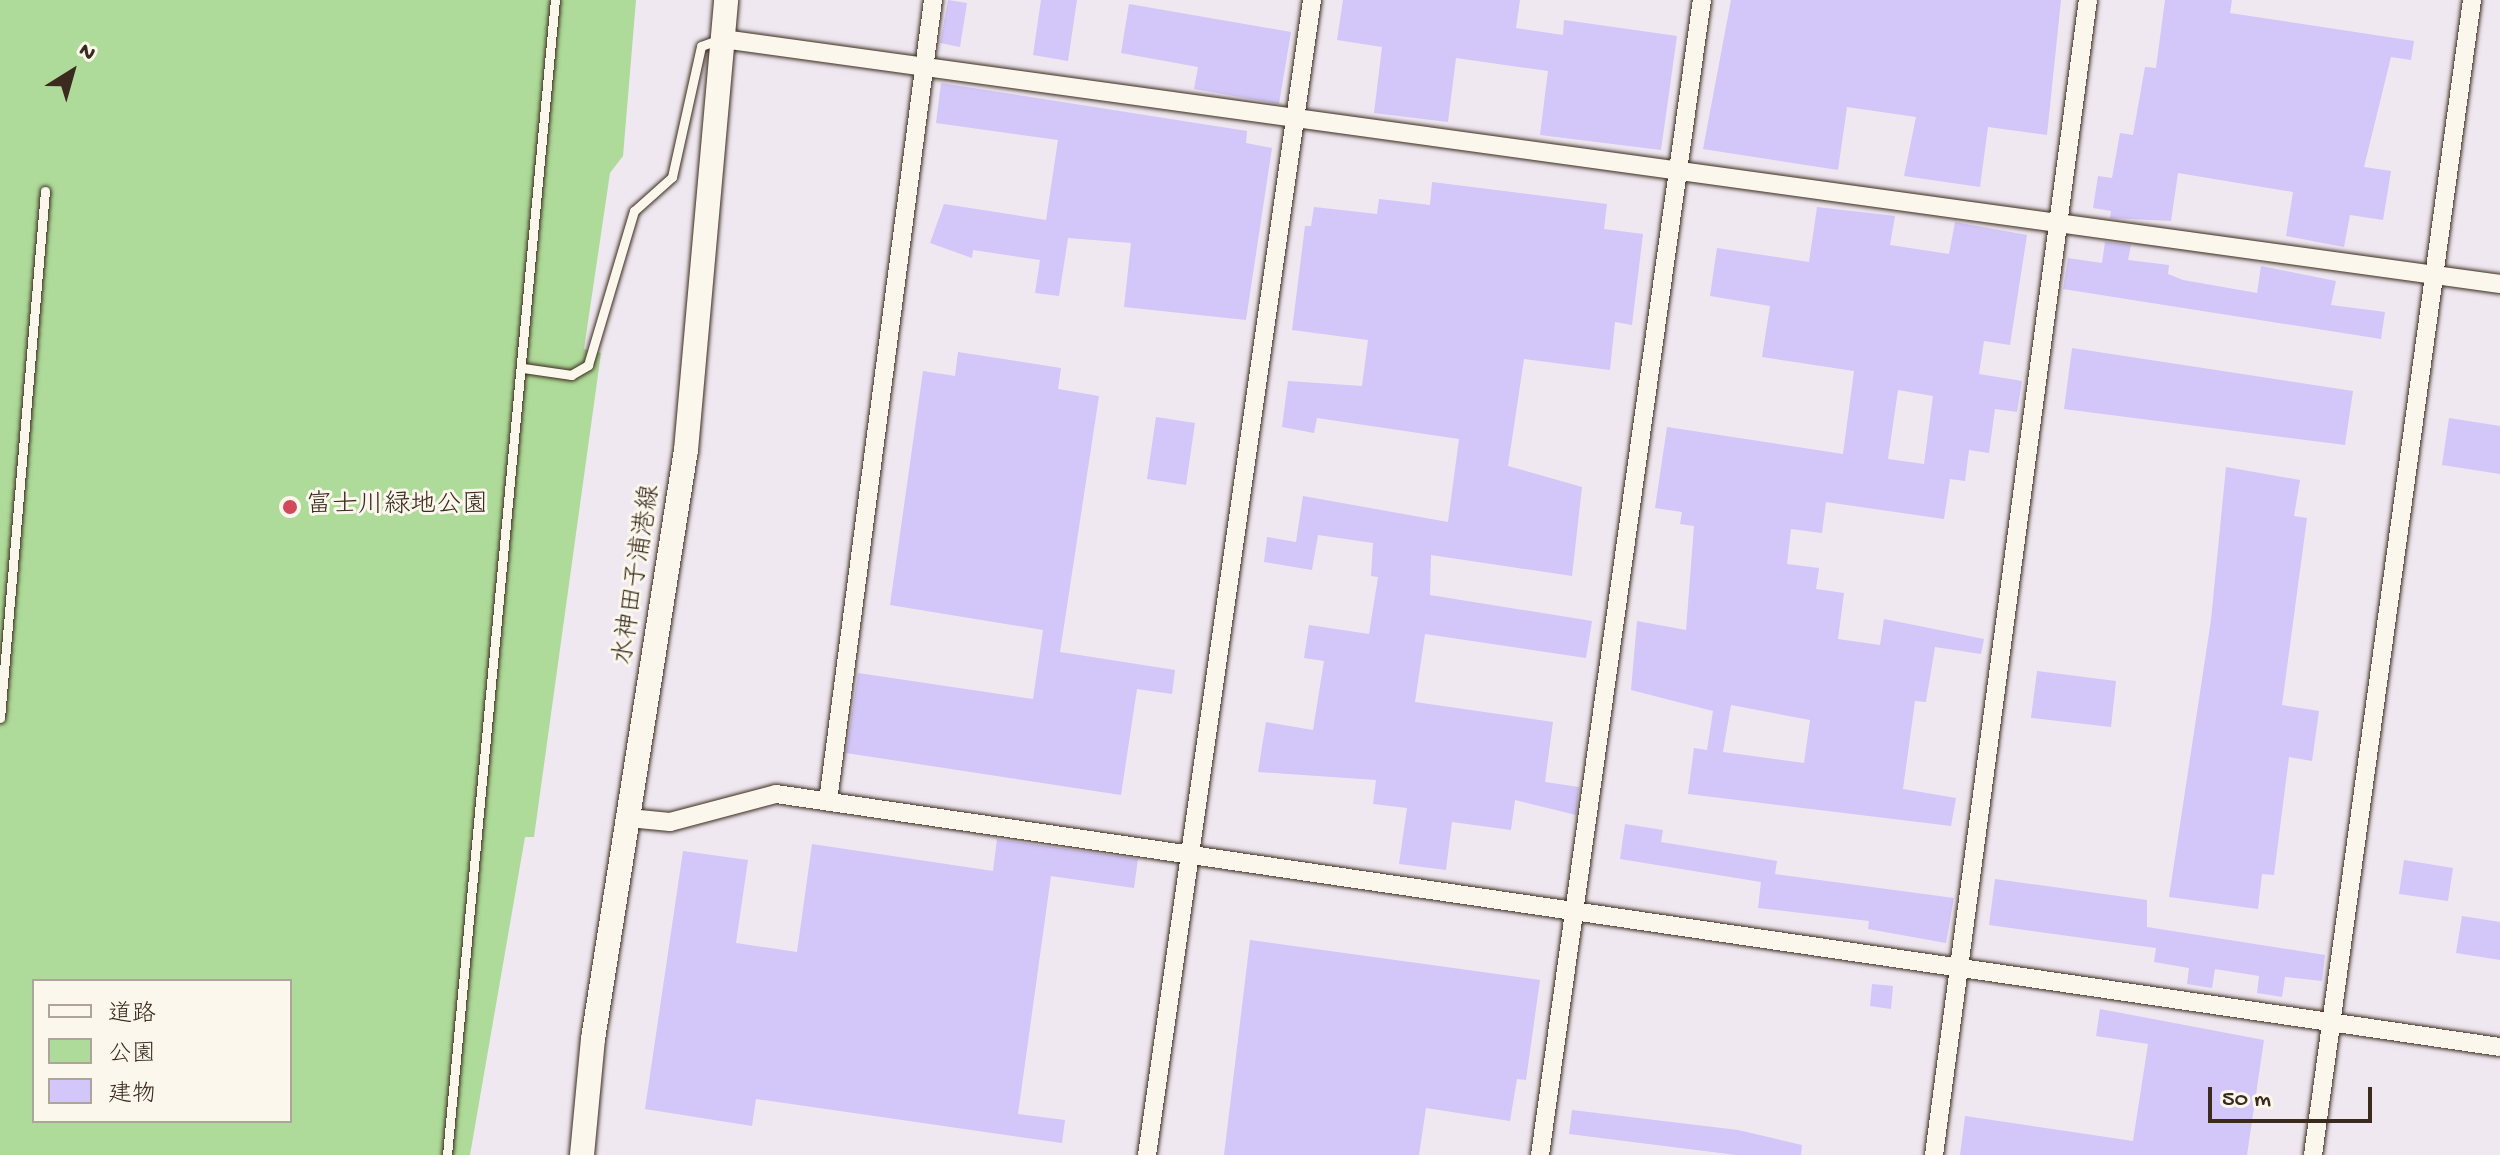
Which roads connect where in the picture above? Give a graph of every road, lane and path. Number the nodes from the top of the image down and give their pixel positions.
1 (555, 0) edge
2 (726, 0) edge
3 (933, 0) edge
4 (1312, 0) edge
5 (1702, 0) edge
6 (2088, 0) edge
7 (2472, 0) edge
8 (723, 39) junction
9 (925, 67) junction
10 (1295, 117) junction
11 (1677, 170) junction
12 (45, 191) dead end
13 (2057, 223) junction
14 (2432, 274) junction
15 (2500, 284) edge
16 (523, 368) junction
17 (0, 718) edge
18 (828, 801) junction
19 (629, 818) junction
20 (1191, 854) junction
21 (1575, 907) junction
22 (1957, 964) junction
23 (2332, 1019) junction
24 (2500, 1047) edge
25 (447, 1155) edge
26 (582, 1155) edge
27 (1147, 1155) edge
28 (1540, 1155) edge
29 (1934, 1155) edge
30 (2313, 1155) edge

1 - 16 lane
2 - 8 main road, 水神田子浦港線
3 - 9 street
4 - 10 street
5 - 11 street
6 - 13 street
7 - 14 street
8 - 9 street
8 - 16 lane
8 - 19 main road, 水神田子浦港線
9 - 10 street
9 - 18 street
10 - 11 street
10 - 20 street
11 - 13 street
11 - 21 street
12 - 17 lane
13 - 14 street
13 - 22 street
14 - 15 street
14 - 23 street
16 - 25 lane
18 - 19 street
18 - 20 street
19 - 26 main road, 水神田子浦港線
20 - 21 street
20 - 27 street
21 - 22 street
21 - 28 street
22 - 23 street
22 - 29 street
23 - 24 street
23 - 30 street

